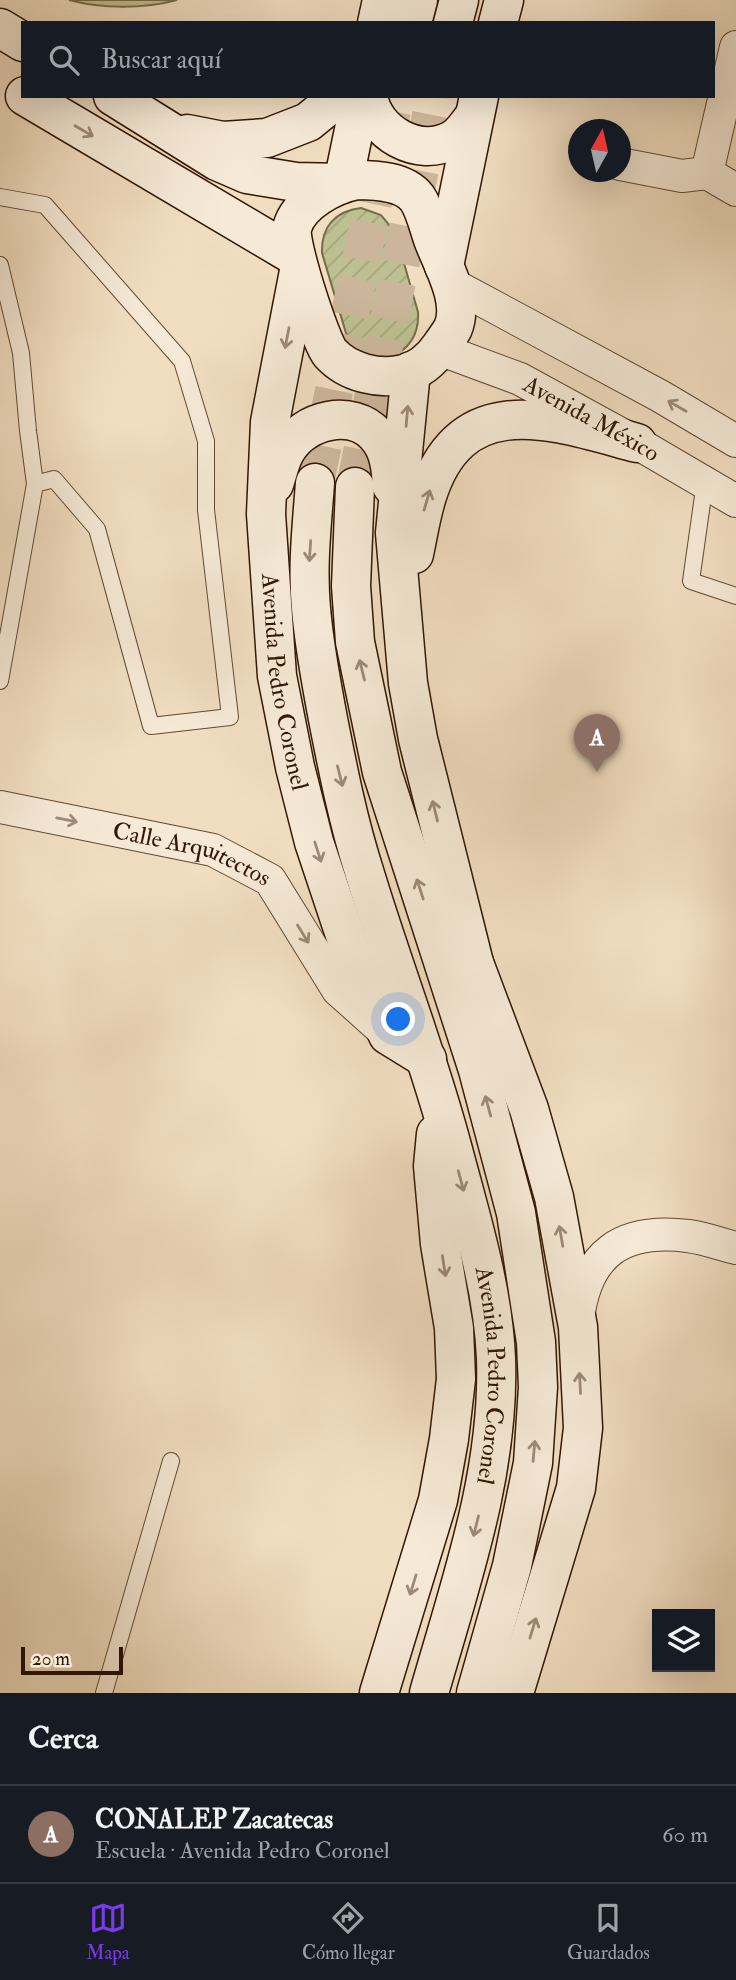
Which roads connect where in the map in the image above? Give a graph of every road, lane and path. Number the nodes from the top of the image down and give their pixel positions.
1 (418, 0) edge
2 (459, 0) edge
3 (504, 0) edge
4 (385, 15) edge
5 (454, 21) edge
6 (499, 21) edge
7 (0, 28) edge
8 (21, 41) edge
9 (736, 47) edge
10 (0, 82) edge
11 (21, 94) edge
12 (27, 98) edge
13 (116, 98) edge
14 (338, 98) edge
15 (361, 98) edge
16 (368, 98) edge
17 (477, 106) edge
18 (170, 130) junction
19 (631, 166) edge
20 (708, 173) junction
21 (342, 183) junction
22 (736, 190) edge
23 (0, 197) edge
24 (297, 264) junction
25 (0, 265) edge
26 (447, 274) junction
27 (425, 360) junction
28 (736, 441) edge
29 (637, 443) junction
30 (705, 482) junction
31 (315, 483) tunnel mouth
32 (36, 484) junction
33 (355, 487) tunnel mouth
34 (736, 501) edge
35 (266, 514) junction
36 (396, 533) junction
37 (736, 596) edge
38 (400, 614) junction
39 (0, 681) edge
40 (0, 807) edge
41 (474, 963) junction
42 (388, 1035) junction
43 (427, 1059) junction
44 (478, 1070) junction
45 (440, 1100) junction
46 (736, 1248) edge
47 (578, 1328) junction
48 (171, 1461) dead end
49 (104, 1693) edge
50 (379, 1693) edge
51 (429, 1693) edge
52 (476, 1693) edge
53 (513, 1693) edge

1 - 4 street
2 - 5 street
3 - 6 street
7 - 8 street
9 - 20 street
10 - 11 street
12 -> 24 street
13 - 18 street
14 - 18 street
15 - 21 street
16 - 17 street
17 - 26 street
18 - 21 street
19 - 20 street
20 - 22 street
21 - 24 street
21 - 26 street
23 - 32 lane
24 - 27 street
24 -> 35 street, Avenida Pedro Coronel
25 - 32 lane
26 - 27 street
28 -> 26 street
27 - 29 street, Avenida México
36 -> 27 street, Avenida Pedro Coronel
29 - 30 street, Avenida México
38 -> 29 street
30 - 34 street, Avenida México
30 - 37 lane
31 -> 43 street, Avenida Pedro Coronel
32 - 39 lane
44 -> 33 street, Avenida Pedro Coronel
35 - 36 street
35 -> 42 street, Avenida Pedro Coronel
36 - 38 street, Avenida Pedro Coronel
41 -> 38 street, Avenida Pedro Coronel
40 -> 42 street, Calle Arquitectos
41 - 44 street, Avenida Pedro Coronel
47 -> 41 street
42 - 43 street
43 - 45 street, Avenida Pedro Coronel
52 -> 44 street, Avenida Pedro Coronel
45 -> 50 street
45 -> 51 street, Avenida Pedro Coronel
46 - 47 street
53 -> 47 street
48 - 49 lane

